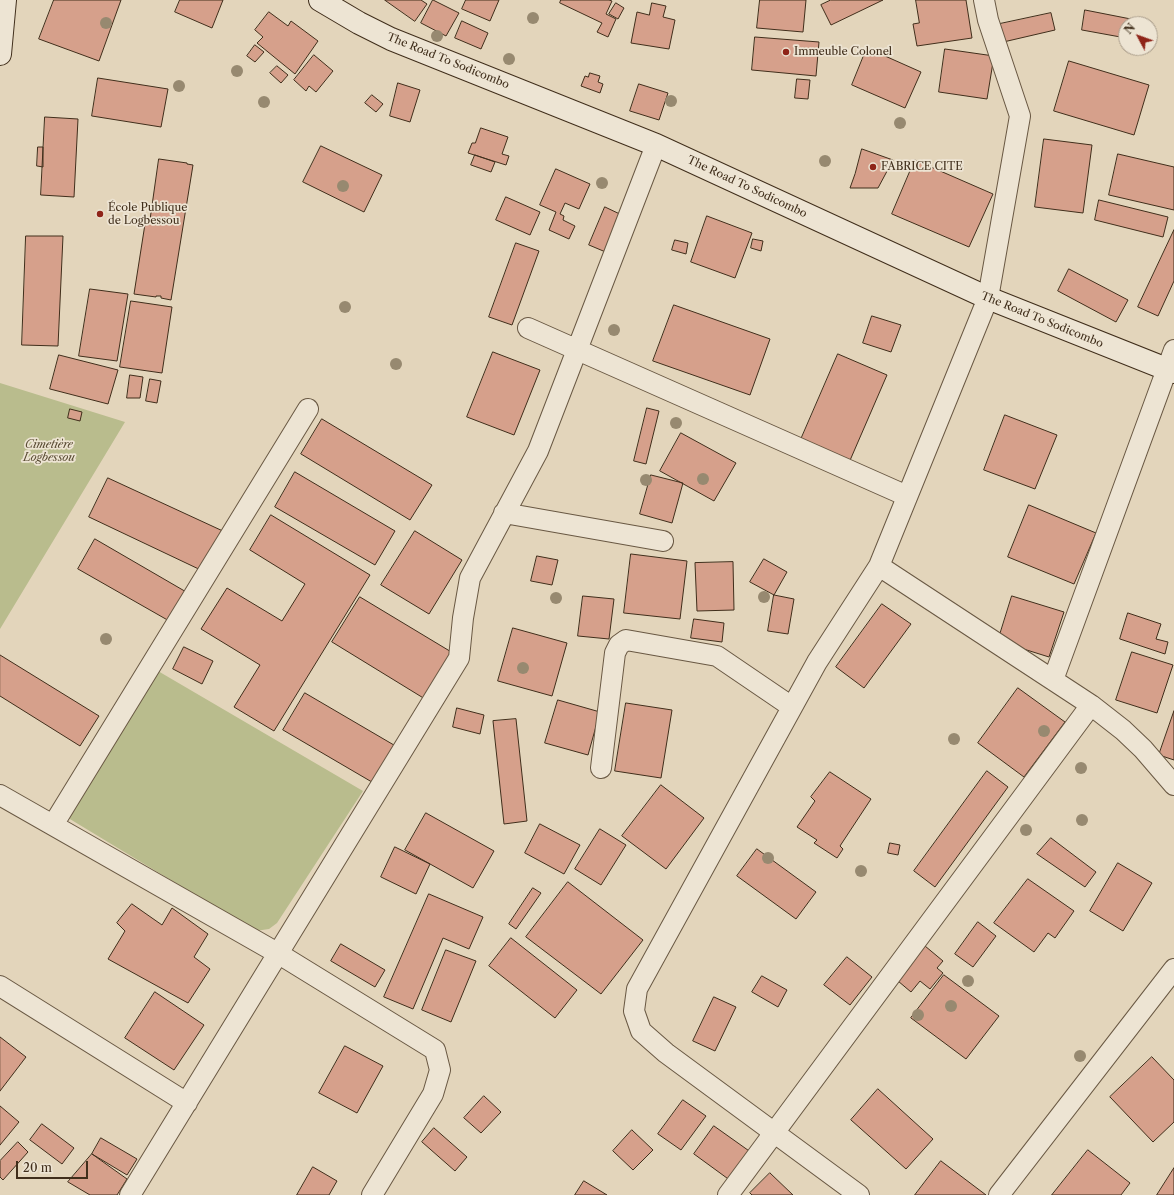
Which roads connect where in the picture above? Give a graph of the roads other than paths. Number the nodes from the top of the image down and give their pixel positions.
1 (5, 0) edge
2 (320, 0) edge
3 (984, 0) edge
4 (0, 54) edge
5 (656, 145) junction
6 (988, 298) junction
7 (528, 328) dead end
8 (576, 350) junction
9 (1171, 364) edge
10 (308, 410) dead end
11 (907, 496) junction
12 (504, 513) junction
13 (663, 541) dead end
14 (879, 566) junction
15 (1052, 680) junction
16 (1091, 705) junction
17 (792, 708) junction
18 (600, 768) dead end
19 (1174, 785) edge
20 (0, 795) edge
21 (53, 825) junction
22 (279, 954) junction
23 (1174, 969) edge
24 (0, 986) edge
25 (187, 1103) junction
26 (774, 1132) junction
27 (130, 1195) edge
28 (372, 1195) edge
29 (728, 1195) edge
30 (858, 1195) edge
31 (1000, 1195) edge

1 - 4 main road
2 - 5 main road, The Road To Sodicombo
3 - 6 street
5 - 6 main road, The Road To Sodicombo
5 - 8 street
6 - 9 main road, The Road To Sodicombo
6 - 11 street
7 - 8 street
8 - 11 street
8 - 12 street
9 - 15 street
10 - 21 street
11 - 14 street
12 - 13 street
12 - 22 street
14 - 15 street
14 - 17 street
15 - 16 street
16 - 19 street
16 - 26 street
17 - 18 street
17 - 26 street
20 - 21 street
21 - 22 street
22 - 25 street
22 - 28 street
23 - 31 street
24 - 25 street
25 - 27 street
26 - 29 street
26 - 30 street

